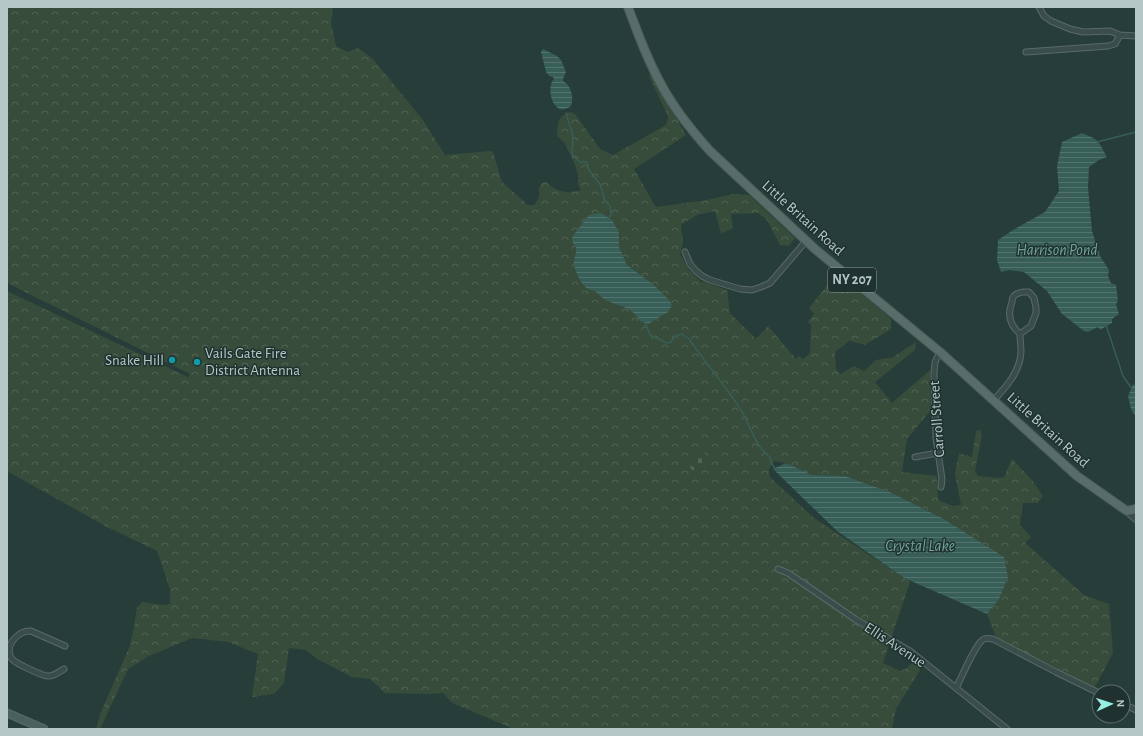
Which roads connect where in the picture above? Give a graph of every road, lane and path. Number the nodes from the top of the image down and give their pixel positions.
1 (628, 7) edge
2 (1039, 7) edge
3 (1120, 35) junction
4 (1136, 36) edge
5 (1026, 52) dead end
6 (806, 241) junction
7 (685, 252) dead end
8 (1020, 334) junction
9 (940, 352) junction
10 (994, 400) junction
11 (938, 454) junction
12 (915, 456) dead end
13 (941, 487) dead end
14 (1136, 509) edge
15 (1128, 511) junction
16 (1136, 519) edge
17 (778, 569) dead end
18 (65, 646) dead end
19 (64, 669) dead end
20 (956, 688) junction
21 (1091, 689) edge
22 (7, 713) edge
23 (34, 727) edge
24 (44, 729) edge
25 (1007, 729) edge

1 - 6 main road, Little Britain Road / NY 207
2 - 3 street
3 - 4 street
3 - 5 street
6 - 7 street
6 - 9 main road, Little Britain Road / NY 207
8 - 8 street
8 - 10 street
9 - 10 main road, Little Britain Road / NY 207
9 - 11 street, Carroll Street
10 - 15 main road, Little Britain Road / NY 207
11 - 12 street
11 - 13 street, Carroll Street
14 - 15 main road
15 - 16 street, Little Britain Road
17 - 20 street, Ellis Avenue
18 - 19 street
20 - 21 street
20 - 25 street, Ellis Avenue
22 - 23 main road
23 - 24 main road

